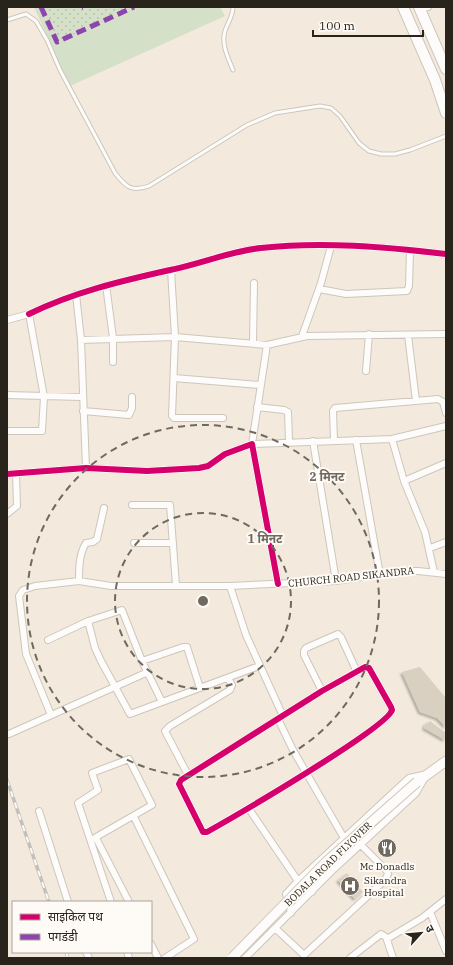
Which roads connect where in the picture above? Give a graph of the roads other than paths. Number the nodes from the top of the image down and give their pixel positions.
1 (233, 7) edge
2 (403, 7) edge
3 (422, 8) edge
4 (7, 20) edge
5 (446, 69) edge
6 (233, 70) dead end
7 (446, 113) edge
8 (446, 136) edge
9 (331, 246) junction
10 (410, 250) junction
11 (446, 254) edge
12 (171, 270) junction
13 (254, 283) dead end
14 (106, 285) junction
15 (320, 289) junction
16 (76, 294) junction
17 (29, 314) junction
18 (7, 320) edge
19 (369, 334) junction
20 (446, 334) edge
21 (408, 335) junction
22 (302, 336) junction
23 (175, 337) junction
24 (114, 338) junction
25 (81, 340) junction
26 (253, 343) junction
27 (267, 345) junction
28 (113, 362) dead end
29 (366, 371) dead end
30 (174, 378) junction
31 (260, 385) junction
32 (7, 395) edge
33 (44, 397) junction
34 (82, 397) junction
35 (132, 397) dead end
36 (416, 401) junction
37 (257, 407) junction
38 (83, 412) junction
39 (446, 413) edge
40 (223, 418) dead end
41 (446, 426) edge
42 (7, 431) edge
43 (392, 439) junction
44 (334, 440) junction
45 (356, 440) junction
46 (289, 441) junction
47 (313, 441) junction
48 (252, 444) junction
49 (446, 463) edge
50 (86, 468) junction
51 (16, 473) junction
52 (7, 474) edge
53 (404, 481) junction
54 (132, 504) dead end
55 (104, 508) dead end
56 (7, 514) edge
57 (446, 542) edge
58 (134, 543) dead end
59 (173, 543) junction
60 (430, 548) junction
61 (434, 572) junction
62 (446, 574) edge
63 (380, 575) junction
64 (79, 581) junction
65 (336, 581) junction
66 (278, 584) junction
67 (176, 585) junction
68 (230, 586) junction
69 (88, 621) junction
70 (48, 640) dead end
71 (142, 661) junction
72 (259, 666) junction
73 (148, 672) junction
74 (357, 672) junction
75 (228, 678) junction
76 (114, 686) junction
77 (200, 688) junction
78 (322, 691) junction
79 (162, 702) junction
80 (51, 715) junction
81 (280, 718) junction
82 (9, 734) dead end
83 (446, 761) edge
84 (306, 772) junction
85 (427, 774) junction
86 (188, 775) junction
87 (249, 808) junction
88 (39, 810) dead end
89 (134, 817) junction
90 (344, 838) junction
91 (94, 839) junction
92 (360, 844) junction
93 (298, 881) junction
94 (312, 892) junction
95 (446, 899) edge
96 (68, 901) edge
97 (111, 901) edge
98 (128, 901) edge
99 (430, 912) junction
100 (291, 913) junction
101 (275, 928) junction
102 (387, 939) junction
103 (152, 946) edge
104 (446, 951) edge
105 (306, 956) edge
106 (158, 958) edge
107 (165, 958) edge
108 (232, 958) edge
109 (245, 958) edge
110 (350, 958) edge
111 (393, 958) edge

1 - 6 lane
2 - 7 highway
3 - 5 highway
4 - 8 lane
9 - 10 street
9 - 12 street
9 - 15 street
10 - 11 street
10 - 15 street
12 - 14 street
12 - 23 street
13 - 26 street
14 - 16 street
14 - 24 street
15 - 22 street
16 - 17 street
16 - 25 street
17 - 18 street
17 - 33 street
19 - 21 street
19 - 22 street
19 - 29 street
20 - 21 street
21 - 36 street
22 - 27 street
23 - 24 street
23 - 26 street
23 - 30 street
24 - 25 street
24 - 28 street
25 - 34 street
26 - 27 street
27 - 31 street
30 - 31 street
30 - 40 street
31 - 37 street
32 - 33 street
33 - 34 street
33 - 42 street
34 - 38 street
35 - 38 street
36 - 39 street
36 - 44 street
37 - 46 street
37 - 48 street
38 - 50 street
41 - 43 street
43 - 45 street
43 - 53 street
44 - 45 street
44 - 47 street
45 - 63 street
46 - 47 street
46 - 48 street
47 - 65 street
48 - 50 street
48 - 66 street
49 - 53 street
50 - 51 street
51 - 52 street
51 - 56 street
53 - 60 street
54 - 59 street
55 - 64 street
57 - 60 street
58 - 59 street
59 - 67 street
60 - 61 street
61 - 62 street, CHURCH ROAD SIKANDRA
61 - 63 street, CHURCH ROAD SIKANDRA
63 - 65 street, CHURCH ROAD SIKANDRA
64 - 67 street, CHURCH ROAD SIKANDRA
64 - 80 street, CHURCH ROAD SIKANDRA
65 - 66 street, CHURCH ROAD SIKANDRA
66 - 68 street, CHURCH ROAD SIKANDRA
67 - 68 street, CHURCH ROAD SIKANDRA
68 - 72 street
69 - 70 street
69 - 71 street
69 - 76 street
71 - 73 street
71 - 77 street
72 - 75 street
72 - 81 street
73 - 76 street
73 - 79 street
74 - 78 street
74 - 78 street
74 - 84 street
75 - 77 street
75 - 86 street
76 - 79 street
76 - 80 street
77 - 79 street
78 - 81 street
80 - 82 street
81 - 84 street
81 - 86 street
83 - 85 main road, BODALA ROAD FLYOVER
84 - 87 street
84 - 90 street
85 - 90 street
85 - 92 street
85 - 108 main road, BODALA ROAD FLYOVER, bridge
86 - 87 street
87 - 93 street
88 - 96 street
89 - 91 street
89 - 91 street
89 - 107 street
90 - 93 street
91 - 97 street
91 - 98 street
92 - 94 street
92 - 105 street
93 - 94 street
93 - 100 street
94 - 100 street
95 - 99 street
99 - 102 street
99 - 104 street
100 - 101 street
101 - 105 street
101 - 109 street
102 - 110 street
102 - 111 street
103 - 106 street

